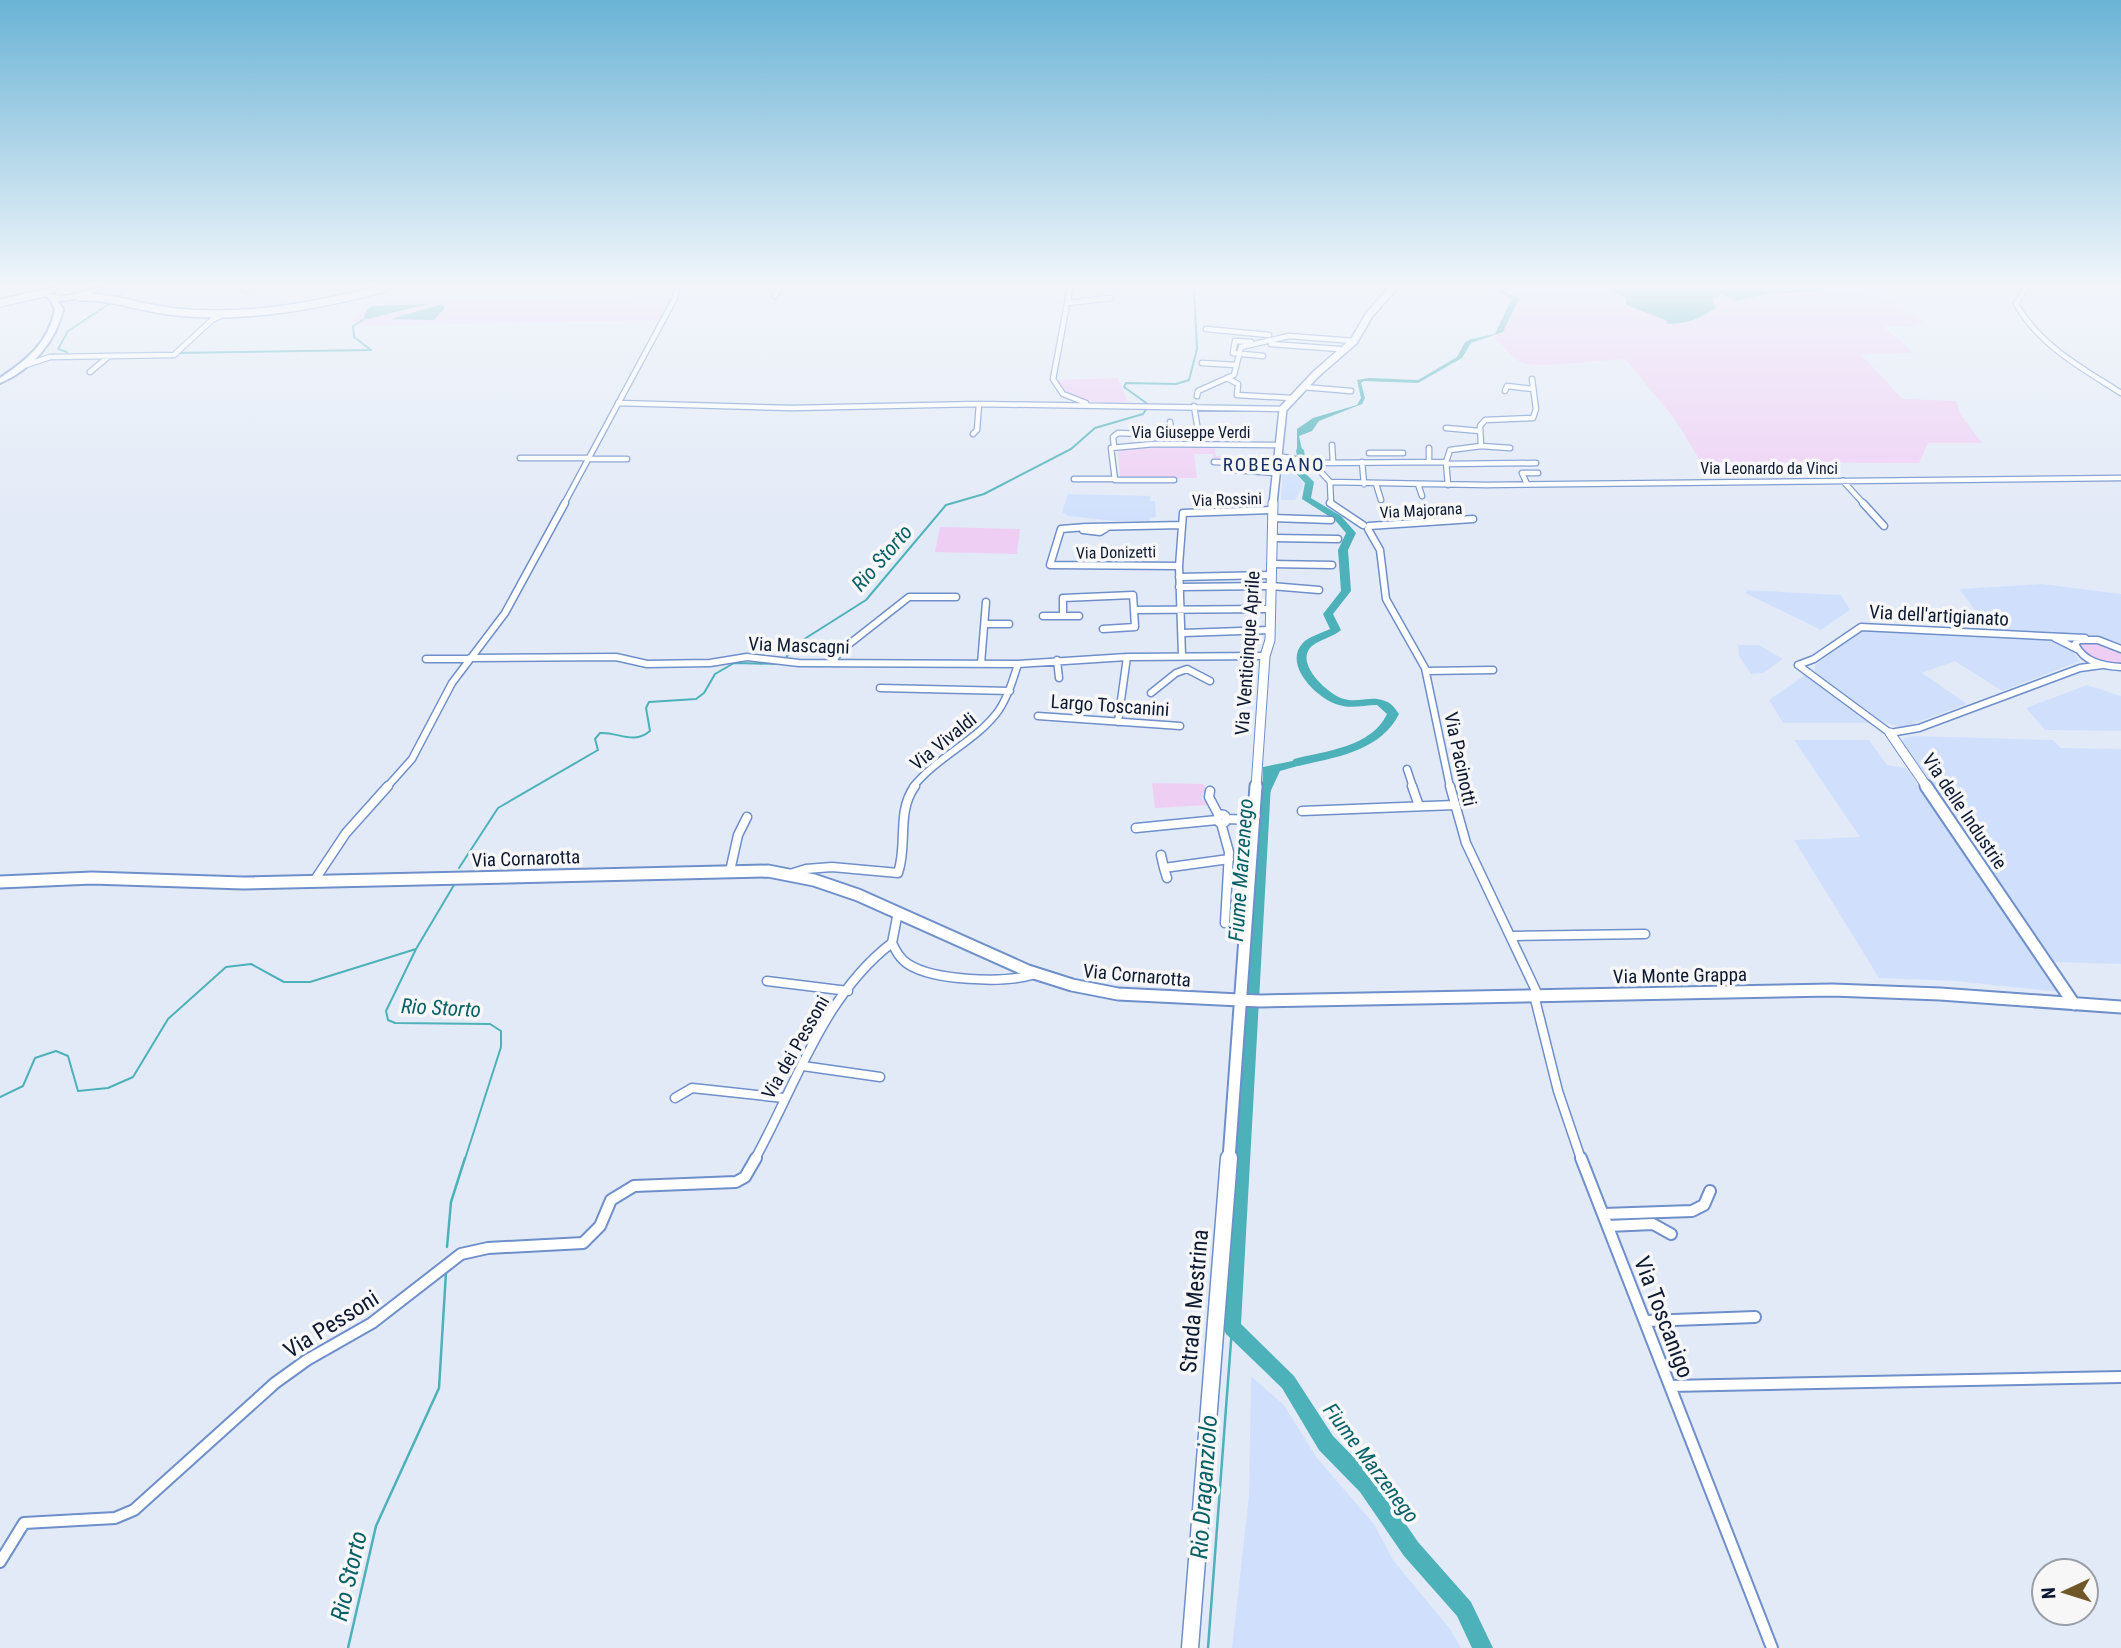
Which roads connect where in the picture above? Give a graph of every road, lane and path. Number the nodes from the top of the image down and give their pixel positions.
1 (22, 365) edge
2 (28, 365) edge
3 (98, 365) edge
4 (639, 365) edge
5 (1056, 365) edge
6 (1237, 365) edge
7 (1326, 365) edge
8 (2080, 365) edge
9 (19, 368) junction
10 (90, 372) dead end
11 (1227, 378) junction
12 (1532, 379) dead end
13 (0, 382) edge
14 (1303, 387) junction
15 (1533, 389) junction
16 (1350, 391) dead end
17 (1506, 391) dead end
18 (1197, 393) dead end
19 (2121, 393) edge
20 (1292, 398) junction
21 (618, 403) junction
22 (979, 404) junction
23 (1093, 405) junction
24 (1194, 406) junction
25 (1283, 409) junction
26 (1170, 422) dead end
27 (1446, 428) dead end
28 (1198, 430) junction
29 (1480, 431) junction
30 (973, 434) dead end
31 (1143, 434) dead end
32 (1200, 443) junction
33 (1278, 445) junction
34 (1332, 445) dead end
35 (1114, 446) junction
36 (1481, 446) junction
37 (1429, 448) dead end
38 (1510, 448) dead end
39 (1369, 453) dead end
40 (1385, 453) junction
41 (1403, 453) dead end
42 (1278, 456) junction
43 (520, 458) dead end
44 (587, 458) junction
45 (627, 458) dead end
46 (1214, 462) dead end
47 (1333, 462) junction
48 (1362, 462) junction
49 (1390, 462) junction
50 (1314, 463) junction
51 (1446, 463) junction
52 (1536, 463) dead end
53 (1433, 464) junction
54 (1277, 473) junction
55 (1538, 473) dead end
56 (2121, 478) edge
57 (1074, 479) dead end
58 (1114, 479) junction
59 (1174, 480) dead end
60 (1843, 481) junction
61 (1330, 482) junction
62 (1364, 484) junction
63 (1376, 484) junction
64 (1418, 484) junction
65 (1527, 484) junction
66 (1448, 485) junction
67 (1422, 496) dead end
68 (1381, 500) dead end
69 (1273, 514) junction
70 (1473, 519) dead end
71 (1331, 520) dead end
72 (1182, 525) junction
73 (1884, 526) dead end
74 (1367, 527) junction
75 (1061, 529) joint
76 (1272, 538) junction
77 (1338, 539) dead end
78 (1271, 564) junction
79 (1332, 565) dead end
80 (1179, 566) junction
81 (1271, 575) junction
82 (1179, 577) junction
83 (1271, 586) junction
84 (1179, 587) junction
85 (1320, 590) dead end
86 (956, 597) dead end
87 (986, 602) dead end
88 (1270, 609) junction
89 (1134, 610) junction
90 (1180, 610) junction
91 (1043, 616) dead end
92 (1063, 616) junction
93 (1079, 616) dead end
94 (985, 624) junction
95 (1009, 624) dead end
96 (1103, 629) dead end
97 (1270, 630) junction
98 (1183, 633) junction
99 (2047, 636) junction
100 (2085, 638) junction
101 (2077, 649) junction
102 (2121, 649) edge
103 (1182, 656) junction
104 (1265, 656) junction
105 (1128, 657) junction
106 (2084, 657) junction
107 (470, 658) junction
108 (426, 659) dead end
109 (1058, 660) junction
110 (832, 663) junction
111 (981, 664) junction
112 (1017, 664) junction
113 (1798, 665) joint
114 (2105, 666) junction
115 (2121, 667) edge
116 (2080, 668) junction
117 (1493, 670) dead end
118 (1426, 671) junction
119 (2121, 673) edge
120 (1059, 678) dead end
121 (1210, 681) dead end
122 (880, 688) dead end
123 (1010, 691) junction
124 (1151, 693) dead end
125 (1038, 716) dead end
126 (1118, 722) junction
127 (1180, 726) dead end
128 (1890, 733) junction
129 (1406, 769) dead end
130 (1210, 791) dead end
131 (1454, 805) junction
132 (1419, 806) junction
133 (1303, 811) dead end
134 (747, 817) dead end
135 (1221, 819) junction
136 (1252, 820) junction
137 (1136, 828) dead end
138 (1161, 855) dead end
139 (1229, 859) junction
140 (1164, 867) junction
141 (730, 871) junction
142 (790, 874) junction
143 (1167, 878) dead end
144 (314, 881) junction
145 (0, 882) edge
146 (899, 912) junction
147 (1225, 923) dead end
148 (1645, 934) dead end
149 (1513, 936) junction
150 (892, 943) junction
151 (1032, 975) junction
152 (767, 981) dead end
153 (848, 991) junction
154 (1536, 995) junction
155 (1244, 999) junction
156 (2074, 1004) junction
157 (2121, 1007) edge
158 (803, 1066) junction
159 (880, 1077) dead end
160 (675, 1098) dead end
161 (784, 1098) junction
162 (710, 1185) joint
163 (1710, 1191) dead end
164 (1603, 1214) junction
165 (1608, 1226) junction
166 (1671, 1234) dead end
167 (1755, 1317) dead end
168 (1646, 1321) junction
169 (2121, 1377) edge
170 (1670, 1386) junction
171 (0, 1562) edge
172 (1190, 1648) edge
173 (1772, 1648) edge

1 - 9 main road
2 - 9 street
3 - 10 street
4 - 21 street
5 - 23 street
6 - 11 street
7 - 14 main road
8 - 19 street
9 - 13 main road
11 - 18 street
11 - 20 street
12 - 15 street
14 - 16 street
14 - 20 main road
15 - 17 street
15 - 29 street
20 - 25 main road
21 - 22 street
21 - 44 street
22 - 23 street
22 - 30 street
23 - 24 street
24 - 25 street
24 - 28 street
25 - 33 main road, Via Venticinque Aprile
26 - 28 street
27 - 29 street
28 - 32 street
29 - 36 street
31 - 35 street
32 - 33 street, Via Giuseppe Verdi
32 - 35 street, Via Giuseppe Verdi
33 - 42 main road, Via Venticinque Aprile
34 - 47 street
35 - 58 street, Via Giuseppe Verdi
36 - 38 street
36 - 51 street
37 - 53 street
39 - 40 street
40 - 41 street
40 - 49 street
42 - 50 street
42 - 54 main road, Via Venticinque Aprile
43 - 44 street
44 - 45 street
44 - 107 street
46 - 54 street
47 - 48 street
47 - 50 street
48 - 49 street
48 - 62 street
49 - 53 street
50 - 61 street
51 - 52 street
51 - 53 street
51 - 66 street
54 - 69 main road, Via Venticinque Aprile
55 - 65 street
56 - 60 street, Via Leonardo da Vinci
57 - 58 street
58 - 59 street
60 - 65 street, Via Leonardo da Vinci
60 - 73 street
61 - 62 street, Via Leonardo da Vinci
61 - 74 street
62 - 63 street, Via Leonardo da Vinci
63 - 64 street, Via Leonardo da Vinci
63 - 68 street
64 - 66 street, Via Leonardo da Vinci
64 - 67 street
65 - 66 street, Via Leonardo da Vinci
69 - 71 street, Via Rossini
69 - 72 street, Via Rossini
69 - 76 main road, Via Venticinque Aprile
70 - 74 street, Via Majorana
72 - 75 street, Via Rossini
72 - 80 street, Via Donizetti
74 - 118 street, Via Pacinotti
75 - 80 street, Via Donizetti
76 - 77 street
76 - 78 main road, Via Venticinque Aprile
78 - 79 street
78 - 81 main road, Via Venticinque Aprile
80 - 82 street, Via Donizetti
81 - 82 street
81 - 83 main road, Via Venticinque Aprile
82 - 84 street, Via Donizetti
83 - 84 street
83 - 85 street
83 - 88 main road, Via Venticinque Aprile
84 - 90 street, Via Donizetti
86 - 110 street
87 - 94 street
88 - 90 street
88 - 97 main road, Via Venticinque Aprile
89 - 90 street
89 - 92 street
89 - 96 street
90 - 98 street, Via Donizetti
91 - 92 street
92 - 93 street
94 - 95 street
94 - 111 street
97 - 98 street
97 - 104 main road, Via Venticinque Aprile
98 - 103 street, Via Donizetti
99 - 100 street, Via dell'artigianato
99 - 101 street, Via dell'artigianato
99 - 113 street, Via dell'artigianato
100 - 101 street
100 - 102 street, Via dell'artigianato
101 - 106 street, Via dell'artigianato
103 - 104 street, Via Mascagni
103 - 105 street, Via Mascagni
104 - 136 main road, Via Venticinque Aprile
105 - 109 street, Via Mascagni
105 - 126 street
106 - 114 street, Via dell'artigianato
106 - 116 street
107 - 108 street, Via Mascagni
107 - 110 street, Via Mascagni
107 - 144 street
109 - 112 street, Via Mascagni
109 - 120 street
110 - 111 street, Via Mascagni
111 - 112 street, Via Mascagni
112 - 123 street, Via Vivaldi
113 - 128 street, Via delle Industrie
114 - 115 street, Via dell'artigianato
114 - 116 street, Via dell'artigianato
114 - 119 street
116 - 128 street, Via dell'artigianato
117 - 118 street
118 - 131 street, Via Pacinotti
121 - 124 street
122 - 123 street, Via Vivaldi
123 - 142 street, Via Vivaldi
125 - 126 street, Largo Toscanini
126 - 127 street, Largo Toscanini
128 - 156 main road, Via delle Industrie
129 - 132 street
130 - 135 street
131 - 132 street
131 - 149 street, Via Pacinotti
132 - 133 street
134 - 141 street
135 - 136 street
135 - 137 street
135 - 139 street
136 - 155 main road, Via Venticinque Aprile
138 - 140 street
139 - 140 street
139 - 147 street
140 - 143 street
141 - 142 main road, Via Cornarotta
141 - 144 main road, Via Cornarotta
142 - 146 main road, Via Cornarotta
144 - 145 main road, Via Cornarotta
146 - 150 street
146 - 151 main road, Via Cornarotta
148 - 149 street
149 - 154 street, Via Pacinotti
150 - 151 street, Via Cornarotta
150 - 153 street, Via dei Pessoni
151 - 155 main road, Via Cornarotta
152 - 153 street
153 - 158 street, Via dei Pessoni
154 - 155 main road, Via Monte Grappa
154 - 156 main road, Via Monte Grappa
154 - 164 street, Via Toscanigo
155 - 172 main road, Strada Mestrina
156 - 157 main road, Via Monte Grappa
158 - 159 street
158 - 161 street, Via dei Pessoni
160 - 161 street
161 - 162 street, Via dei Pessoni
162 - 171 street, Via Pessoni
163 - 164 street
164 - 165 street, Via Toscanigo
165 - 166 street
165 - 168 street, Via Toscanigo
167 - 168 street
168 - 170 street, Via Toscanigo
169 - 170 street
170 - 173 street, Via Toscanigo

